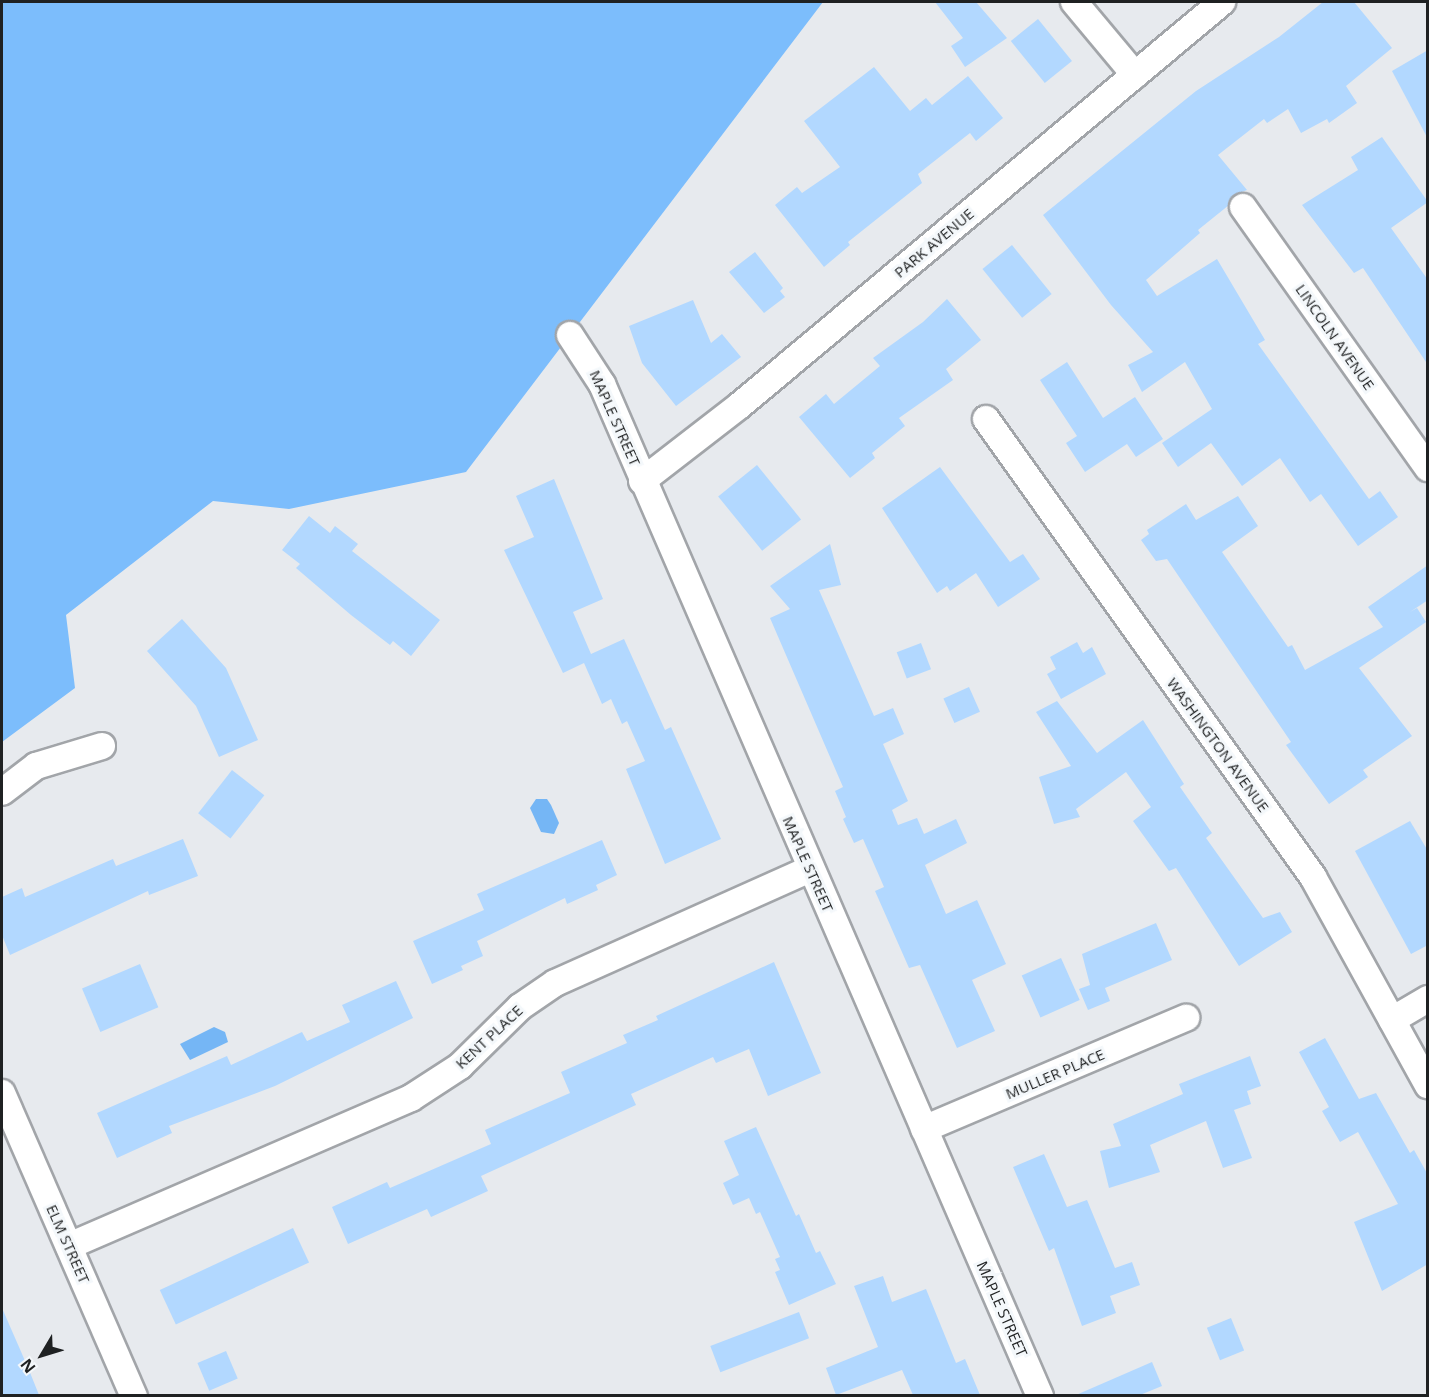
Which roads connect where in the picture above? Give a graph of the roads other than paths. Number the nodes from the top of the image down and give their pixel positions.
1 (1074, 2) edge
2 (1222, 2) edge
3 (1135, 75) junction
4 (1243, 207) dead end
5 (570, 335) dead end
6 (986, 419) dead end
7 (1428, 468) edge
8 (642, 481) junction
9 (102, 746) dead end
10 (2, 792) edge
11 (810, 869) junction
12 (1428, 999) edge
13 (1186, 1018) dead end
14 (1392, 1020) junction
15 (1428, 1085) edge
16 (2, 1093) edge
17 (924, 1129) junction
18 (69, 1246) junction
19 (134, 1395) edge
20 (1040, 1395) edge

1 - 3 street
2 - 3 street, PARK AVENUE
3 - 8 street, PARK AVENUE
4 - 7 street, LINCOLN AVENUE
5 - 8 street, MAPLE STREET
6 - 14 street, WASHINGTON AVENUE
8 - 11 street, MAPLE STREET
9 - 10 street
11 - 17 street, MAPLE STREET
11 - 18 street, KENT PLACE
12 - 14 street
13 - 17 street, MULLER PLACE
14 - 15 street, WASHINGTON AVENUE
16 - 18 street, ELM STREET
17 - 20 street, MAPLE STREET
18 - 19 street, ELM STREET

